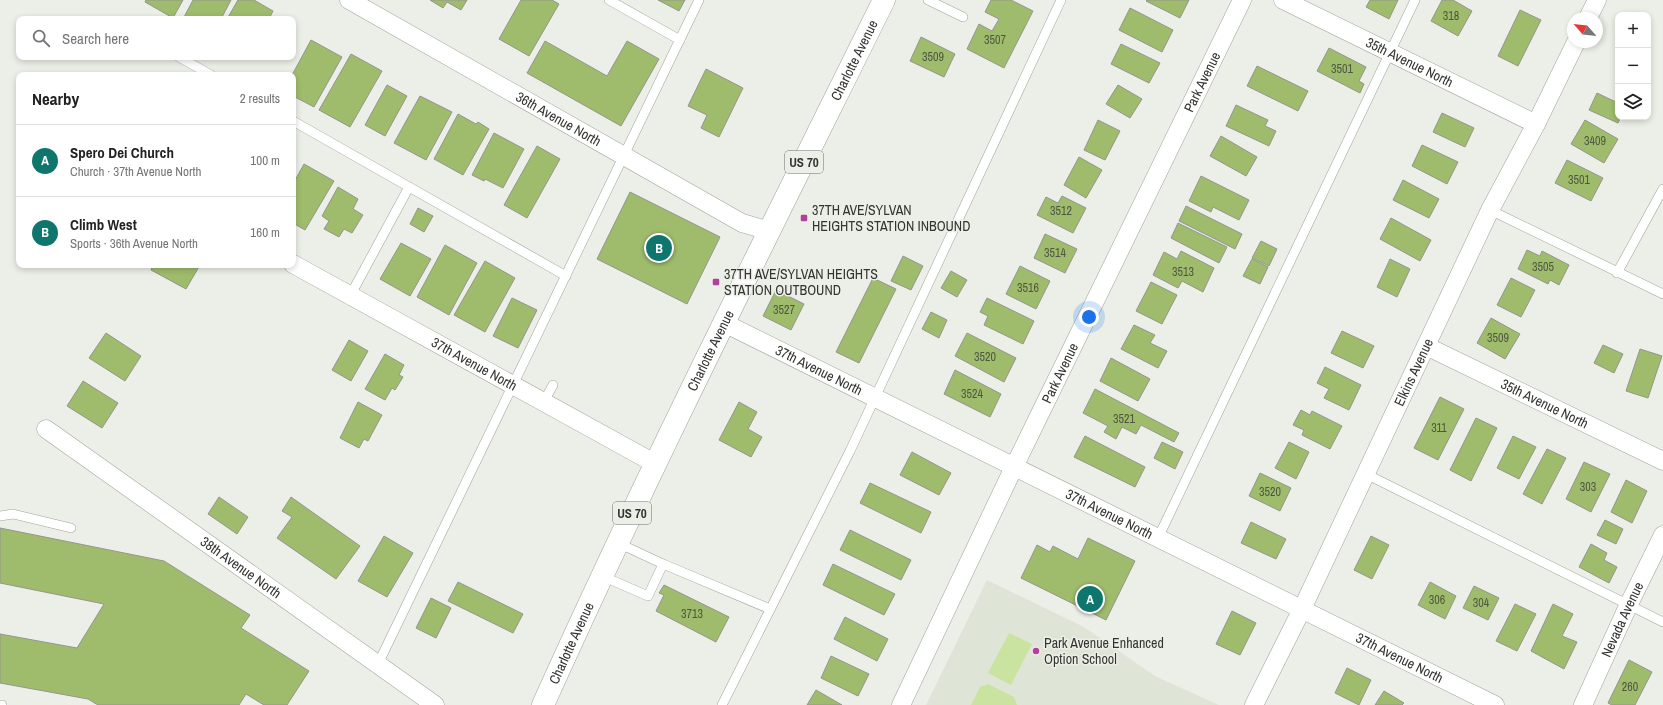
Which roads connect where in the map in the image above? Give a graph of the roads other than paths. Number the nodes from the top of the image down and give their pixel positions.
1 (349, 0) edge
2 (609, 0) edge
3 (699, 0) edge
4 (884, 0) edge
5 (928, 0) edge
6 (1061, 0) edge
7 (1242, 0) edge
8 (1283, 0) edge
9 (1416, 0) edge
10 (1597, 0) edge
11 (1591, 12) edge
12 (963, 17) dead end
13 (680, 40) junction
14 (1573, 48) edge
15 (1390, 53) junction
16 (184, 60) edge
17 (206, 72) edge
18 (296, 124) edge
19 (1536, 124) junction
20 (623, 156) junction
21 (409, 187) junction
22 (1663, 189) edge
23 (1490, 210) junction
24 (770, 232) junction
25 (296, 266) edge
26 (1617, 272) junction
27 (566, 276) junction
28 (1663, 294) edge
29 (350, 296) junction
30 (724, 323) junction
31 (1426, 346) junction
32 (513, 385) junction
33 (553, 385) dead end
34 (874, 397) junction
35 (543, 403) junction
36 (46, 429) dead end
37 (1663, 460) edge
38 (656, 464) junction
39 (1014, 467) junction
40 (1366, 474) junction
41 (0, 516) edge
42 (71, 528) dead end
43 (1663, 535) edge
44 (1158, 538) junction
45 (618, 543) junction
46 (663, 564) junction
47 (602, 576) junction
48 (1629, 604) junction
49 (770, 609) junction
50 (1302, 609) junction
51 (1663, 622) edge
52 (378, 664) junction
53 (435, 705) edge
54 (543, 705) edge
55 (722, 705) edge
56 (901, 705) edge
57 (1254, 705) edge
58 (1495, 705) edge
59 (1582, 705) edge

1 - 20 street, 36th Avenue North
2 - 13 lane
3 - 13 lane
4 - 24 main road, Charlotte Avenue / US 70
5 - 12 lane
6 - 34 lane
7 - 39 street, Park Avenue
8 - 15 street, 35th Avenue North
9 - 15 lane
10 - 11 street
13 - 20 lane
14 - 19 street, Elkins Avenue
15 - 19 street, 35th Avenue North
15 - 44 lane
16 - 17 lane
18 - 21 lane
19 - 23 street, Elkins Avenue
20 - 24 street, 36th Avenue North
20 - 27 lane
21 - 27 lane
21 - 29 lane
22 - 26 lane
23 - 26 lane
23 - 31 street, Elkins Avenue
24 - 30 main road, Charlotte Avenue / US 70
25 - 29 street, 37th Avenue North
26 - 28 lane
27 - 32 lane
29 - 32 street, 37th Avenue North
30 - 34 street, 37th Avenue North
30 - 38 main road, Charlotte Avenue / US 70
31 - 37 street, 35th Avenue North
31 - 40 street, Elkins Avenue
32 - 35 street, 37th Avenue North
32 - 52 lane
33 - 35 lane
34 - 39 street, 37th Avenue North
34 - 49 lane
35 - 38 street, 37th Avenue North
36 - 52 street, 38th Avenue North
38 - 45 main road, Charlotte Avenue / US 70
39 - 44 street, 37th Avenue North
39 - 56 street, Park Avenue
40 - 48 lane
40 - 50 street, Elkins Avenue
41 - 42 lane
43 - 48 street, Nevada Avenue
44 - 50 street, 37th Avenue North
45 - 46 lane
45 - 47 main road, Charlotte Avenue / US 70
46 - 47 lane
46 - 49 lane
47 - 54 main road, Charlotte Avenue / US 70
48 - 51 lane
48 - 59 street, Nevada Avenue
49 - 55 lane
50 - 57 street, Elkins Avenue
50 - 58 street, 37th Avenue North
52 - 53 street, 38th Avenue North

